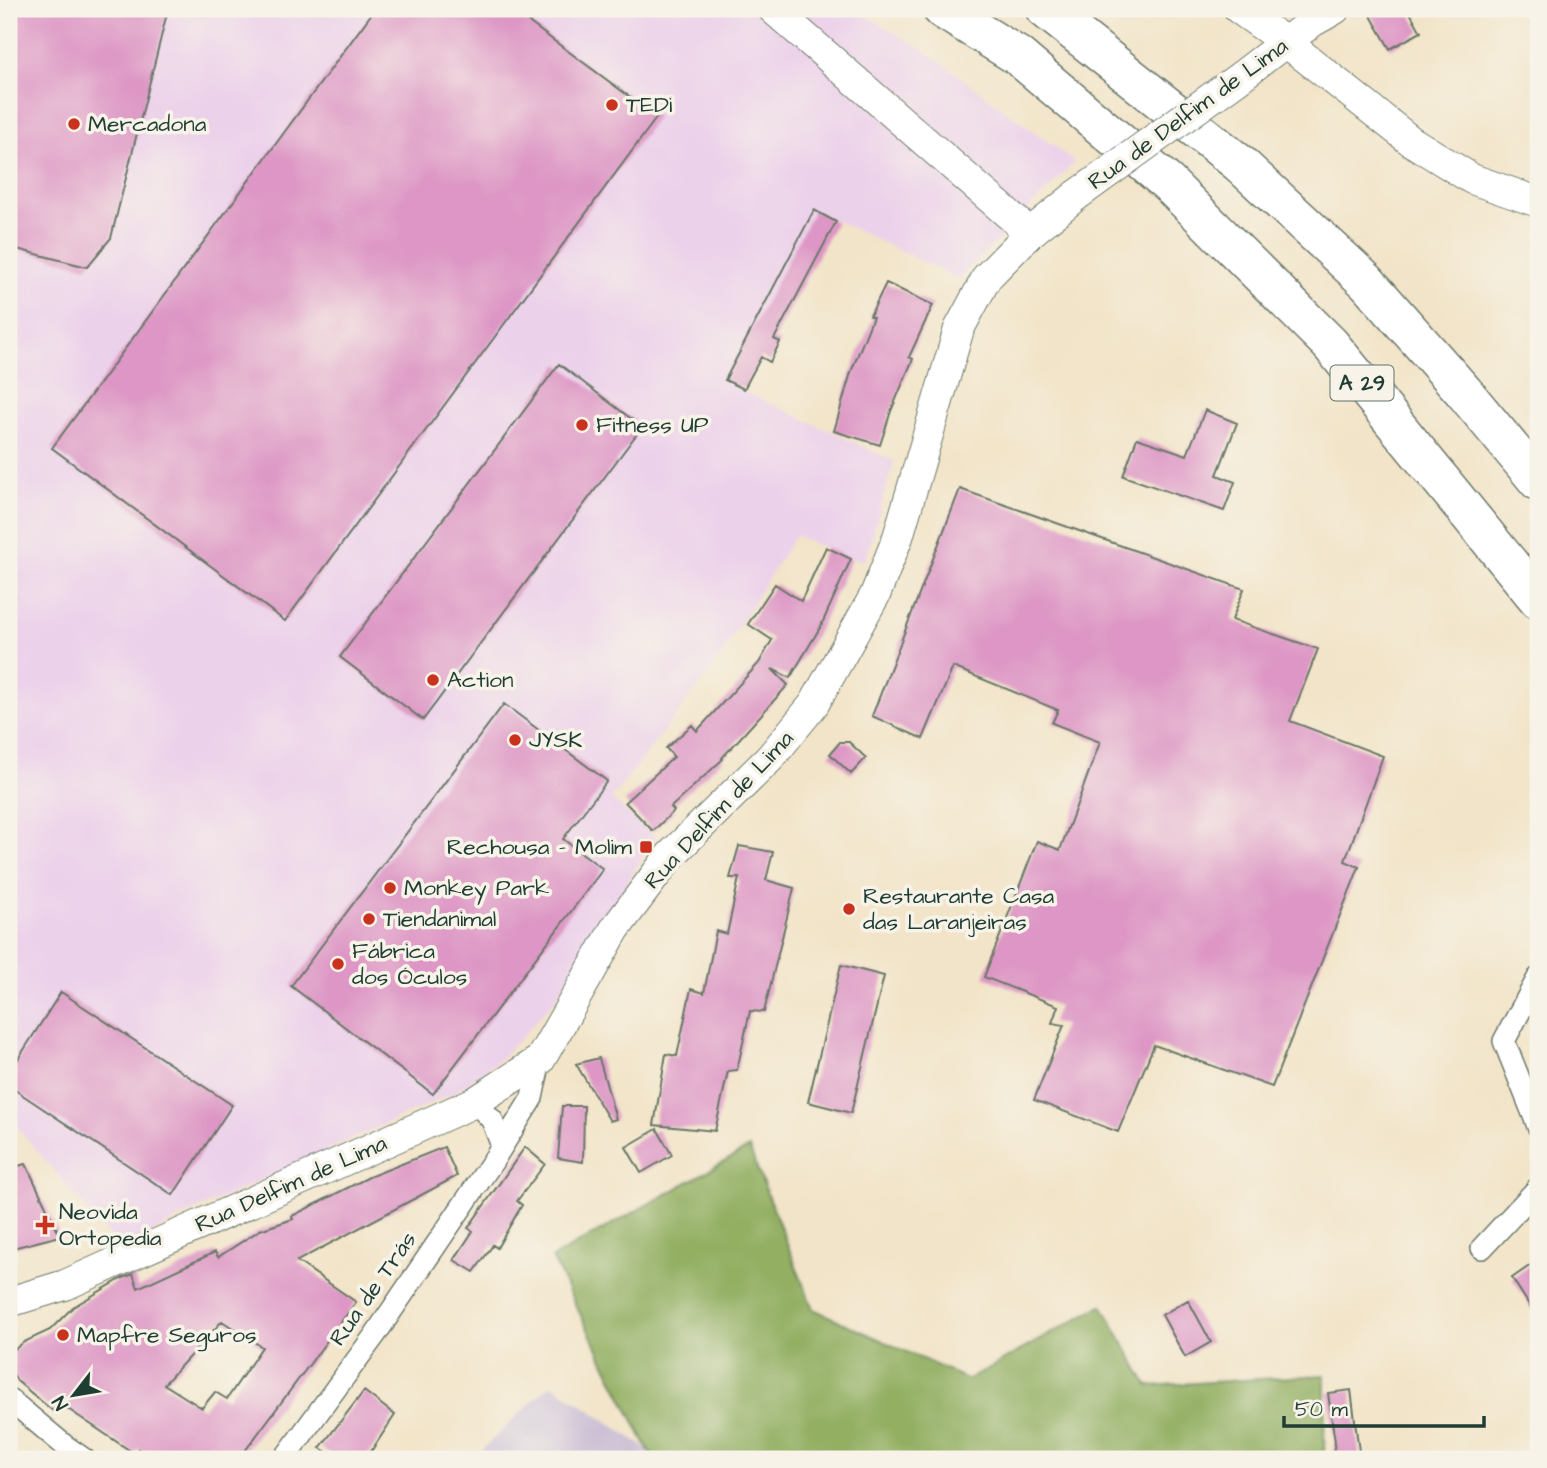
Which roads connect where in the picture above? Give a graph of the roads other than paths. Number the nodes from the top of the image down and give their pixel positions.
1 (773, 9) edge
2 (942, 9) edge
3 (1045, 9) edge
4 (1240, 9) edge
5 (1335, 9) edge
6 (1287, 43) junction
7 (1077, 195) joint
8 (1538, 202) edge
9 (1030, 233) junction
10 (1538, 481) edge
11 (1538, 599) edge
12 (1538, 978) edge
13 (540, 1060) junction
14 (475, 1102) junction
15 (1538, 1126) edge
16 (502, 1146) junction
17 (1538, 1188) edge
18 (1482, 1248) dead end
19 (9, 1302) edge
20 (9, 1399) edge
21 (84, 1459) edge
22 (284, 1459) edge

1 - 9 main road
2 - 11 highway, A 29
3 - 10 highway
4 - 6 main road
5 - 6 main road, Rua de Delfim de Lima
6 - 7 main road, Rua de Delfim de Lima, bridge
6 - 8 main road
7 - 9 main road, Rua Delfim de Lima
9 - 13 main road, Rua Delfim de Lima
12 - 15 street
13 - 14 main road, Rua Delfim de Lima
13 - 16 street, Rua de Trás
14 - 16 street
14 - 19 main road, Rua Delfim de Lima
16 - 22 street, Rua de Trás
17 - 18 street
20 - 21 street

